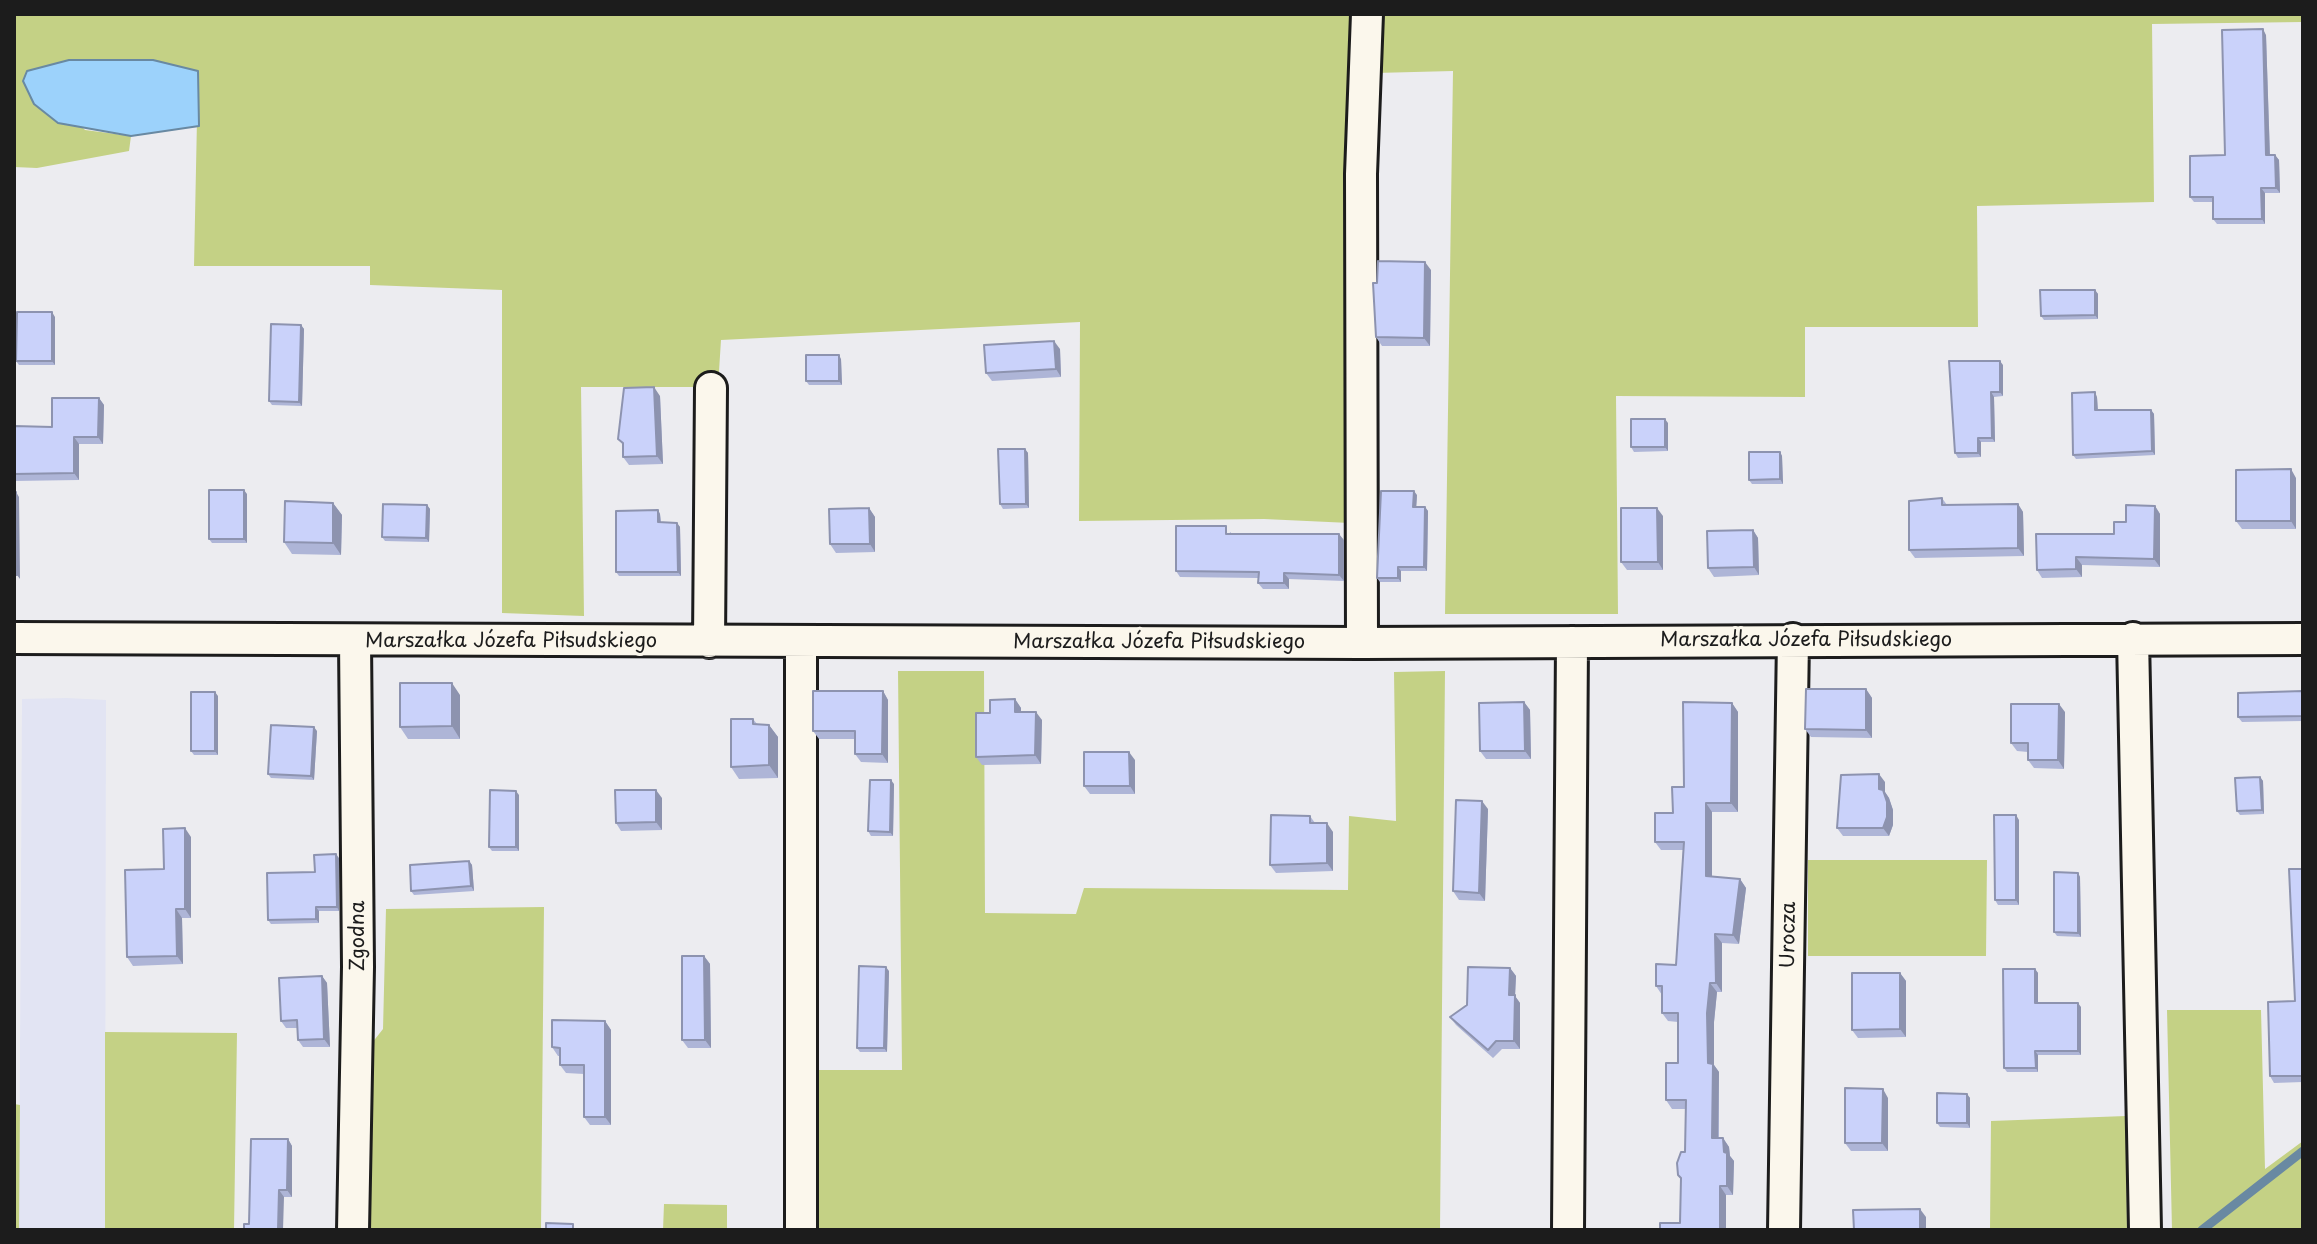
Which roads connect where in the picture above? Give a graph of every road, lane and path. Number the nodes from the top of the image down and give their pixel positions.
1 (1367, 14) edge
2 (711, 388) dead end
3 (14, 638) edge
4 (2133, 638) junction
5 (1793, 639) junction
6 (2303, 639) edge
7 (355, 641) junction
8 (801, 641) junction
9 (709, 642) junction
10 (1572, 642) junction
11 (1362, 643) junction
12 (353, 1230) edge
13 (801, 1230) edge
14 (1568, 1230) edge
15 (1784, 1230) edge
16 (2145, 1230) edge

1 - 11 street
2 - 9 street
3 - 7 street, Marszałka Józefa Piłsudskiego
4 - 5 street, Marszałka Józefa Piłsudskiego
4 - 6 street, Marszałka Józefa Piłsudskiego
4 - 16 street
5 - 10 street, Marszałka Józefa Piłsudskiego
5 - 15 street, Urocza
7 - 9 street, Marszałka Józefa Piłsudskiego
7 - 12 street, Zgodna
8 - 9 street, Marszałka Józefa Piłsudskiego
8 - 11 street, Marszałka Józefa Piłsudskiego
8 - 13 street
10 - 11 street, Marszałka Józefa Piłsudskiego
10 - 14 street

